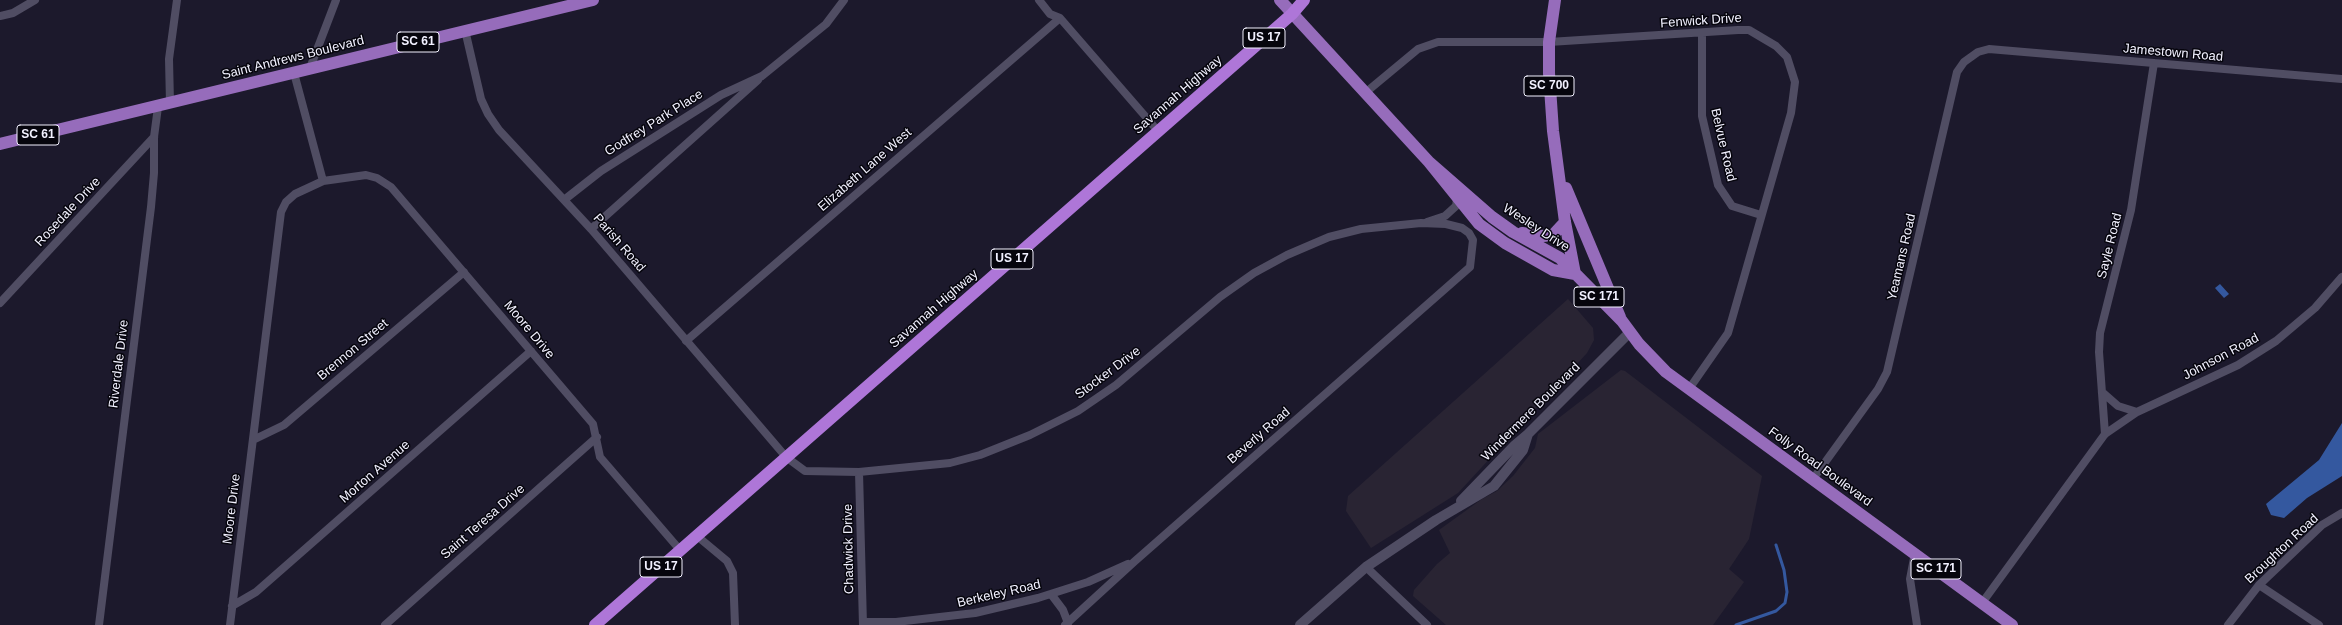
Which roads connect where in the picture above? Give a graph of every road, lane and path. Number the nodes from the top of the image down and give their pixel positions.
1 (35, 0) edge
2 (177, 0) edge
3 (336, 0) edge
4 (593, 0) edge
5 (844, 0) edge
6 (1039, 0) edge
7 (1280, 0) edge
8 (1304, 0) edge
9 (1314, 0) edge
10 (1555, 0) edge
11 (572, 2) edge
12 (1292, 14) junction
13 (0, 16) edge
14 (1060, 18) junction
15 (465, 30) junction
16 (1702, 33) junction
17 (1549, 42) junction
18 (2001, 50) joint
19 (2154, 63) junction
20 (310, 68) junction
21 (294, 73) junction
22 (762, 76) junction
23 (2342, 79) edge
24 (1365, 93) junction
25 (170, 104) junction
26 (158, 106) junction
27 (1158, 131) junction
28 (154, 137) junction
29 (0, 144) edge
30 (1430, 162) junction
31 (1559, 171) junction
32 (323, 181) junction
33 (1457, 199) junction
34 (564, 200) junction
35 (1761, 215) junction
36 (1565, 222) junction
37 (1421, 223) junction
38 (591, 229) junction
39 (1513, 232) junction
40 (1470, 267) joint
41 (464, 272) junction
42 (1575, 274) junction
43 (2342, 277) edge
44 (0, 303) edge
45 (1622, 321) junction
46 (1630, 332) junction
47 (686, 341) junction
48 (531, 351) junction
49 (1689, 389) junction
50 (2102, 392) junction
51 (2137, 412) junction
52 (1528, 434) junction
53 (2105, 434) junction
54 (597, 437) junction
55 (253, 440) junction
56 (786, 457) junction
57 (859, 472) junction
58 (1813, 479) junction
59 (1450, 511) junction
60 (2342, 513) edge
61 (697, 536) junction
62 (680, 550) junction
63 (1915, 553) junction
64 (1135, 561) junction
65 (1366, 567) junction
66 (2259, 585) junction
67 (1051, 594) junction
68 (1982, 603) junction
69 (232, 606) junction
70 (863, 623) edge
71 (1067, 624) edge
72 (98, 625) edge
73 (230, 625) edge
74 (385, 625) edge
75 (595, 625) edge
76 (735, 625) edge
77 (1300, 625) edge
78 (1427, 625) edge
79 (1917, 625) edge
80 (2012, 625) edge
81 (2228, 625) edge
82 (2319, 625) edge

1 - 13 street
2 - 25 street
3 - 20 street
4 - 11 main road, Saint Andrews Boulevard / SC 61
5 - 22 street, Godfrey Park Place
6 - 14 street
7 - 12 main road, Wesley Drive
8 - 12 highway, Savannah Highway / US 17
9 - 12 highway, Savannah Highway / US 17
10 - 17 main road, Folly Road Boulevard / SC 700
11 - 15 main road, Saint Andrews Boulevard / SC 61
12 - 24 main road, Wesley Drive
12 - 27 highway, Savannah Highway / US 17
14 - 27 street
14 - 47 street, Elizabeth Lane West
15 - 20 main road, Saint Andrews Boulevard / SC 61
15 - 34 street, Parish Road
16 - 17 street, Fenwick Drive
16 - 35 street, Belvue Road
16 - 35 street, Fenwick Drive
17 - 24 street, Fenwick Drive
17 - 31 main road, Folly Road Boulevard / SC 700
18 - 19 street, Jamestown Road
18 - 58 street, Yeamans Road
19 - 23 street, Jamestown Road
19 - 50 street, Sayle Road
20 - 21 main road, Saint Andrews Boulevard / SC 61
21 - 25 main road, Saint Andrews Boulevard / SC 61
21 - 32 street
22 - 34 street, Godfrey Park Place
22 - 38 street, Godfrey Park Place
24 - 30 main road, Wesley Drive
25 - 26 main road, Saint Andrews Boulevard / SC 61
26 - 28 street, Riverdale Drive
26 - 29 main road, Saint Andrews Boulevard / SC 61
27 - 56 highway, Savannah Highway / US 17
28 - 44 street, Rosedale Drive
28 - 72 street, Riverdale Drive
30 - 33 main road, Wesley Drive
30 - 39 main road, Wesley Drive
31 - 36 main road, Folly Road Boulevard / SC 700
31 - 45 main road, Folly Road Boulevard / SC 700
32 - 41 street, Moore Drive
32 - 55 street, Moore Drive
33 - 37 street, Stocker Drive
33 - 42 main road, Wesley Drive
34 - 38 street, Parish Road
35 - 49 street, Fenwick Drive
36 - 39 main road
36 - 42 main road, Folly Road Boulevard / SC 700
37 - 40 street, Stocker Drive
37 - 57 street, Stocker Drive
38 - 47 street, Parish Road
39 - 42 main road, Wesley Drive
40 - 64 street, Beverly Road
41 - 48 street, Moore Drive
41 - 55 street, Brennon Street
42 - 45 main road, Folly Road Boulevard / SC 171
43 - 51 street, Johnson Road
45 - 46 main road, Folly Road Boulevard / SC 171
46 - 49 main road, Folly Road Boulevard / SC 171
46 - 52 street, Windermere Boulevard
47 - 56 street, Parish Road
48 - 54 street, Moore Drive
48 - 69 street, Morton Avenue
49 - 58 main road, Folly Road Boulevard / SC 171
50 - 51 street
50 - 53 street, Sayle Road
51 - 53 street, Johnson Road
52 - 59 street, Windermere Boulevard
52 - 59 street, Windermere Boulevard
53 - 68 street, Johnson Road
54 - 62 street, Moore Drive
54 - 74 street, Saint Teresa Drive
55 - 69 street, Moore Drive
56 - 57 street, Stocker Drive
56 - 61 highway, Savannah Highway / US 17
57 - 70 street, Chadwick Drive
58 - 63 main road, Folly Road Boulevard / SC 171
59 - 65 street, Windermere Boulevard
60 - 66 street, Broughton Road
61 - 62 highway, Savannah Highway / US 17
61 - 76 street
62 - 75 highway, Savannah Highway / US 17
63 - 68 main road, Folly Road Boulevard / SC 171
63 - 79 street
64 - 67 street, Berkeley Road
64 - 71 street, Beverly Road
65 - 77 street, Windermere Boulevard
65 - 78 street
66 - 81 street, Broughton Road
66 - 82 street
67 - 70 street, Berkeley Road
67 - 71 street
68 - 80 main road, Folly Road Boulevard / SC 171
69 - 73 street, Moore Drive

